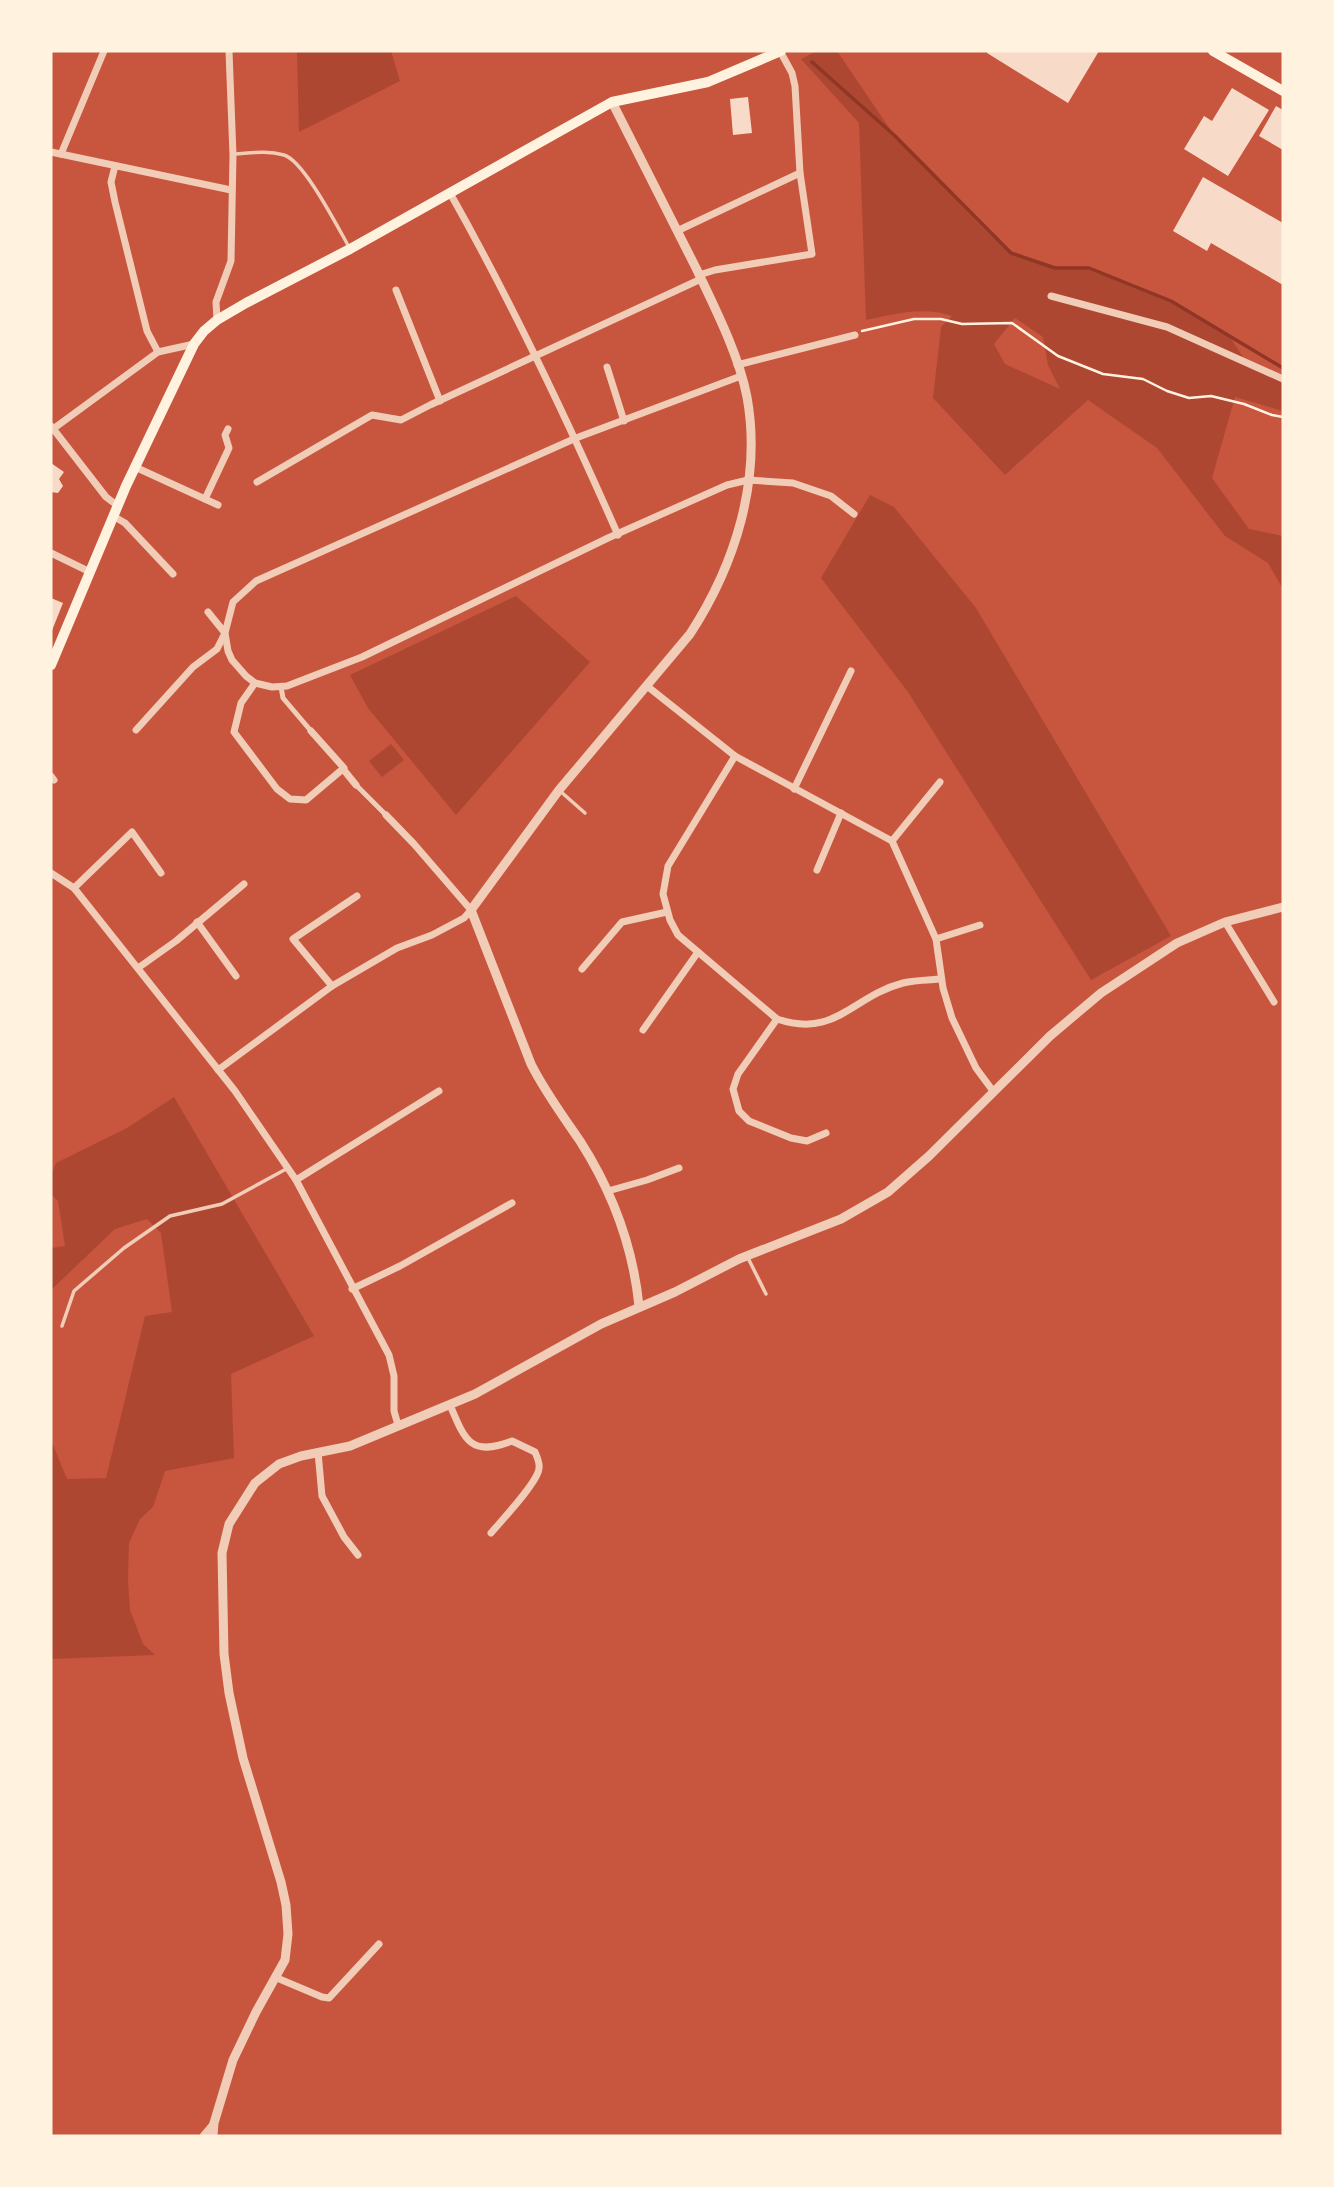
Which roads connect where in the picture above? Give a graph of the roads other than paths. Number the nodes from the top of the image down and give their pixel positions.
1 (104, 51) edge
2 (229, 51) edge
3 (780, 51) edge
4 (1213, 51) edge
5 (1283, 91) edge
6 (612, 102) junction
7 (51, 152) edge
8 (61, 154) junction
9 (233, 155) junction
10 (115, 166) junction
11 (800, 173) junction
12 (231, 190) junction
13 (450, 193) junction
14 (677, 231) junction
15 (350, 248) junction
16 (700, 277) junction
17 (397, 290) dead end
18 (1051, 296) dead end
19 (218, 320) junction
20 (855, 335) road end
21 (194, 344) junction
22 (159, 352) junction
23 (536, 357) junction
24 (737, 365) junction
25 (607, 367) dead end
26 (741, 376) junction
27 (1283, 379) edge
28 (440, 401) junction
29 (624, 421) junction
30 (52, 427) edge
31 (228, 429) dead end
32 (576, 438) junction
33 (135, 467) junction
34 (748, 480) junction
35 (257, 482) dead end
36 (205, 499) junction
37 (218, 505) dead end
38 (116, 511) junction
39 (854, 514) dead end
40 (618, 535) junction
41 (51, 553) edge
42 (88, 571) junction
43 (173, 574) dead end
44 (208, 612) dead end
45 (225, 633) junction
46 (51, 661) edge
47 (851, 671) dead end
48 (255, 683) junction
49 (647, 686) junction
50 (281, 687) junction
51 (136, 730) dead end
52 (311, 731) joint
53 (735, 756) junction
54 (343, 769) junction
55 (940, 782) dead end
56 (356, 785) joint
57 (794, 789) junction
58 (559, 790) junction
59 (584, 813) dead end
60 (841, 813) junction
61 (386, 815) joint
62 (891, 841) junction
63 (817, 870) dead end
64 (51, 873) edge
65 (161, 873) dead end
66 (244, 884) dead end
67 (74, 888) junction
68 (357, 896) dead end
69 (1283, 907) edge
70 (471, 910) junction
71 (667, 912) junction
72 (197, 922) junction
73 (1226, 922) junction
74 (980, 925) dead end
75 (936, 939) junction
76 (698, 952) junction
77 (138, 968) junction
78 (582, 969) dead end
79 (236, 976) dead end
80 (941, 979) junction
81 (332, 986) junction
82 (1274, 1002) dead end
83 (777, 1019) junction
84 (643, 1030) dead end
85 (218, 1070) junction
86 (439, 1091) dead end
87 (993, 1091) junction
88 (826, 1133) dead end
89 (289, 1168) junction
90 (679, 1168) dead end
91 (296, 1180) junction
92 (608, 1191) junction
93 (512, 1203) dead end
94 (747, 1256) junction
95 (352, 1289) junction
96 (766, 1294) dead end
97 (639, 1307) junction
98 (62, 1326) dead end
99 (450, 1405) junction
100 (398, 1424) junction
101 (318, 1452) junction
102 (491, 1533) dead end
103 (358, 1555) dead end
104 (379, 1944) dead end
105 (277, 1978) junction
106 (214, 2123) junction
107 (203, 2136) edge
108 (214, 2136) edge

1 - 8 street
2 - 9 street
3 - 6 main road
3 - 11 street
4 - 5 main road
6 - 13 main road
6 - 14 street
7 - 8 street
8 - 10 street
9 - 12 street
9 - 15 lane
10 - 12 street
10 - 22 street
11 - 14 street
11 - 16 street
12 - 19 street
13 - 15 main road
13 - 23 street
14 - 16 street
15 - 19 main road
16 - 23 street
16 - 24 street
17 - 28 street
18 - 27 street
19 - 21 main road
20 - 24 street
21 - 22 street
21 - 33 main road
22 - 30 street
23 - 28 street
23 - 32 street
24 - 26 street
25 - 29 street
26 - 29 street
26 - 34 street
28 - 35 street
29 - 32 street
30 - 38 street
31 - 36 street
32 - 40 street
32 - 45 street
33 - 36 street
33 - 38 main road
34 - 39 street
34 - 40 street
34 - 49 street
36 - 37 street
38 - 42 main road
38 - 43 street
40 - 50 street
41 - 42 street
42 - 46 main road
44 - 45 street
45 - 48 street
45 - 51 street
47 - 57 street
48 - 50 street
48 - 54 street
49 - 53 street
49 - 58 street
50 - 52 street
52 - 54 street
53 - 57 street
53 - 71 street
54 - 56 street
55 - 62 street
56 - 61 street
57 - 60 street
58 - 59 lane
58 - 70 street
60 - 62 street
60 - 63 street
61 - 70 street
62 - 75 street
64 - 67 street
65 - 67 street
66 - 72 street
67 - 77 street
68 - 81 street
69 - 73 street
70 - 81 street
70 - 92 street
71 - 76 street
71 - 78 street
72 - 77 street
72 - 79 street
73 - 82 street
73 - 87 street
74 - 75 street
75 - 80 street
76 - 83 street
76 - 84 street
77 - 85 street
80 - 83 street
80 - 87 street
81 - 85 street
83 - 88 street
85 - 89 street
86 - 91 street
87 - 94 street
89 - 91 street
89 - 98 lane
90 - 92 street
91 - 95 street
92 - 97 street
93 - 95 street
94 - 96 lane
94 - 97 street
95 - 100 street
97 - 99 street
99 - 100 street
99 - 102 street
100 - 101 street
101 - 103 street
101 - 105 street
104 - 105 street
105 - 106 street
106 - 107 street
106 - 108 street

